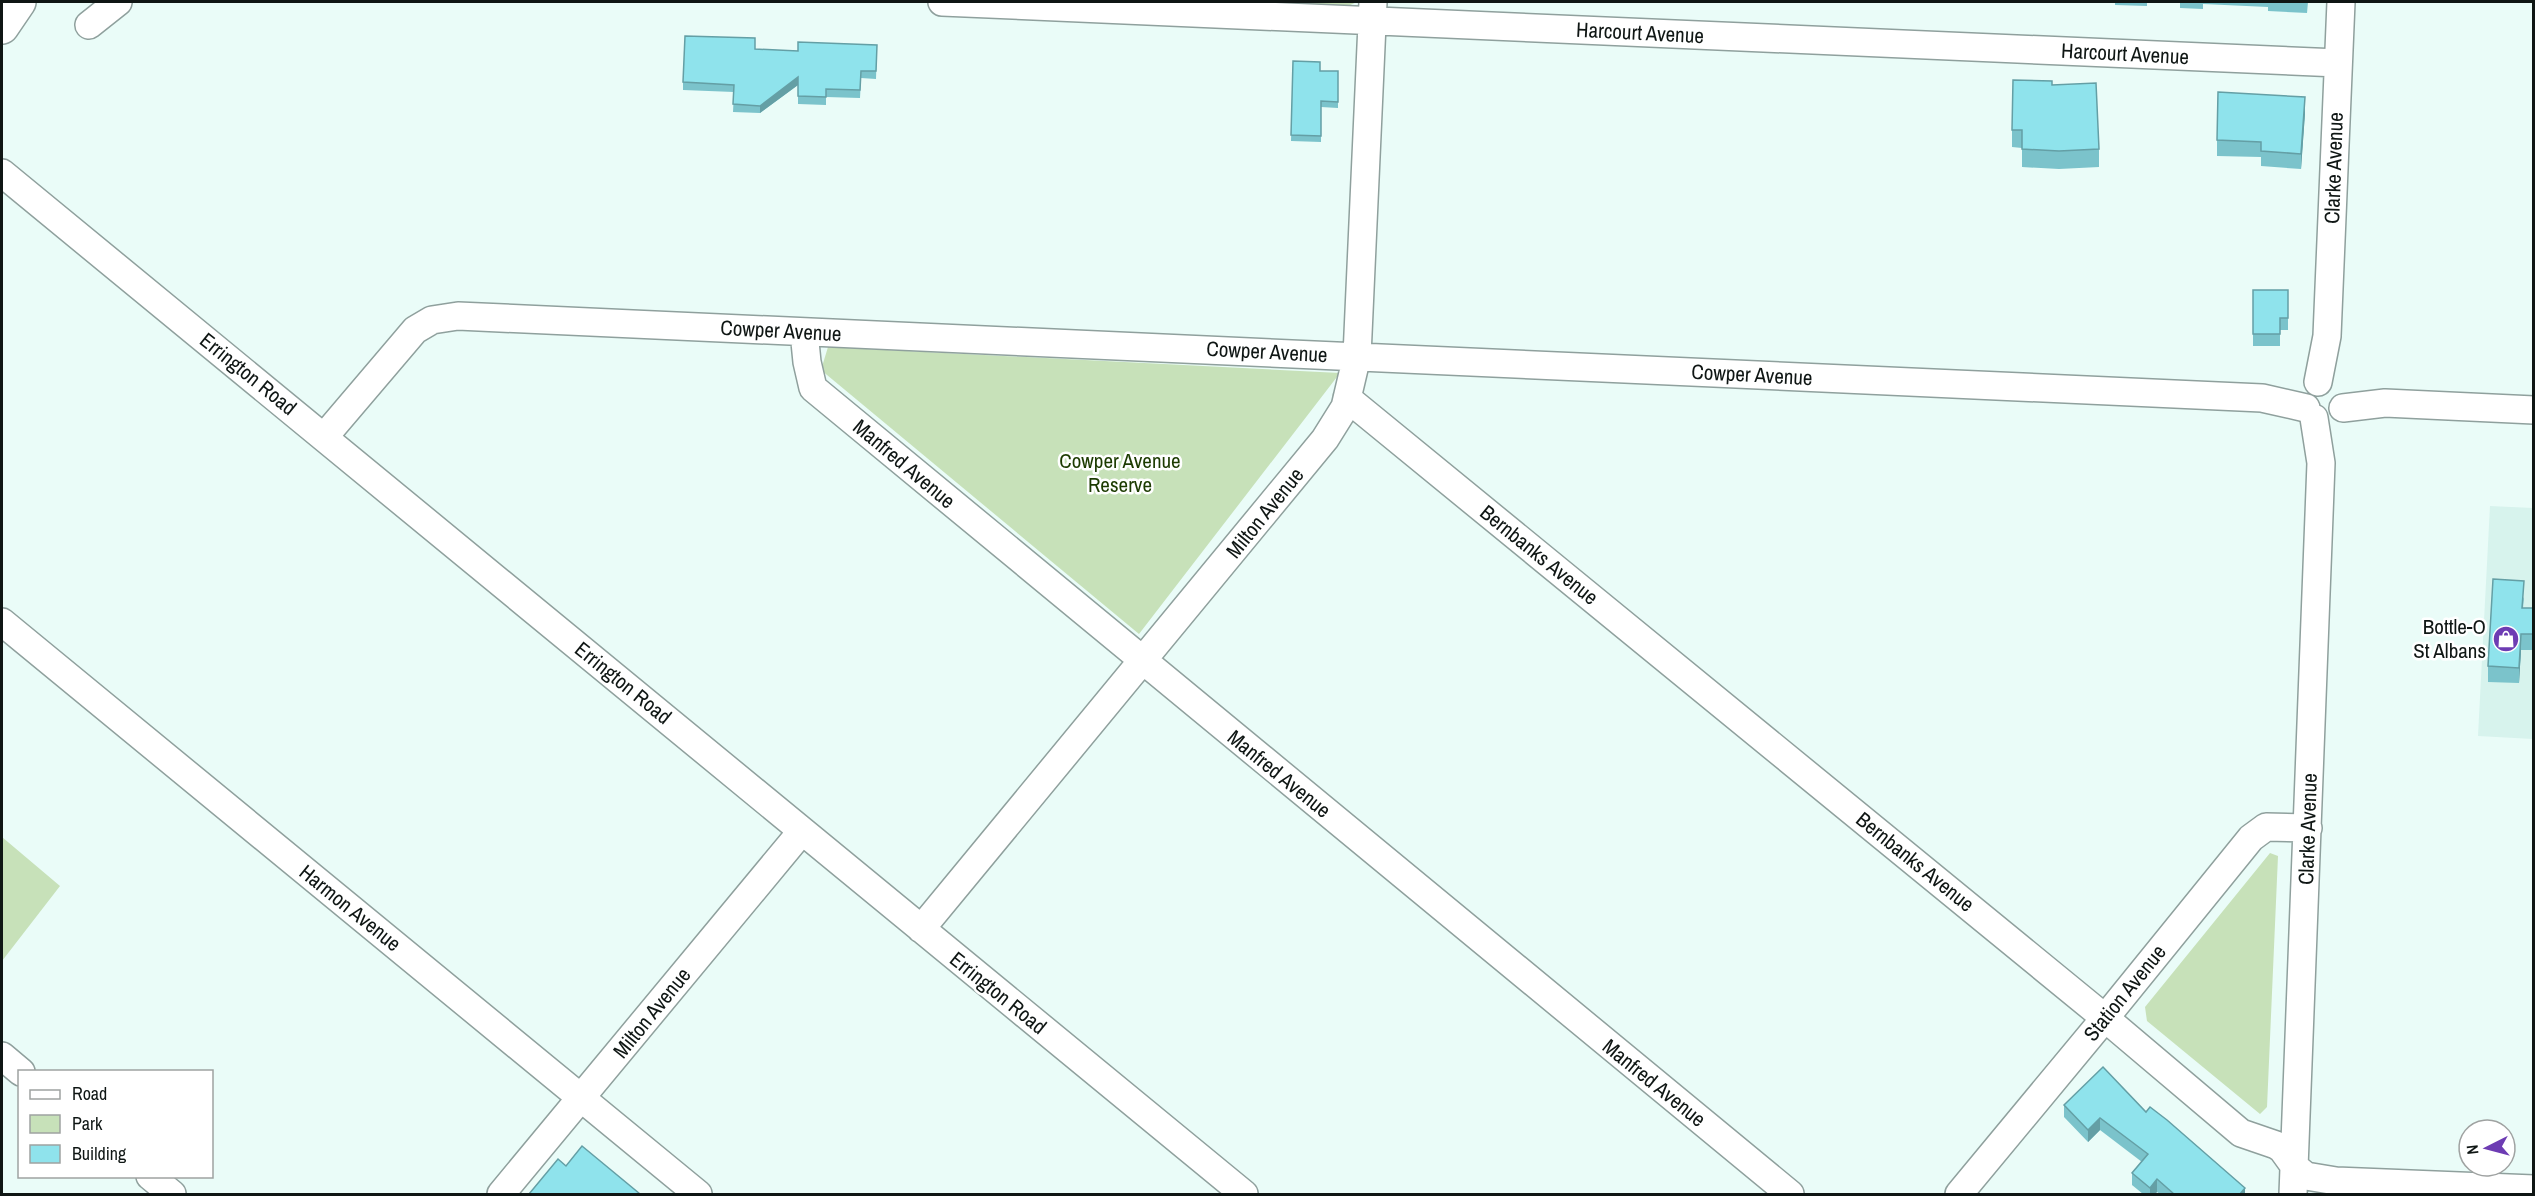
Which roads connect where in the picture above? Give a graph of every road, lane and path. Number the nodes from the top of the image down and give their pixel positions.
1 (19, 2) edge
2 (118, 2) edge
3 (942, 2) edge
4 (2341, 2) edge
5 (1202, 7) edge
6 (1373, 11) edge
7 (89, 25) dead end
8 (2, 27) edge
9 (2338, 63) junction
10 (2, 173) edge
11 (804, 332) junction
12 (1357, 356) junction
13 (1347, 398) junction
14 (2324, 401) junction
15 (2534, 410) edge
16 (324, 437) junction
17 (2, 622) edge
18 (1143, 661) junction
19 (2308, 828) junction
20 (802, 831) junction
21 (921, 929) junction
22 (2105, 1018) junction
23 (2, 1056) edge
24 (20, 1070) edge
25 (581, 1098) junction
26 (2295, 1167) junction
27 (152, 1178) edge
28 (2534, 1189) edge
29 (172, 1194) edge
30 (501, 1194) edge
31 (698, 1194) edge
32 (1244, 1194) edge
33 (1790, 1194) edge
34 (1959, 1194) edge
35 (2293, 1194) edge

1 - 8 main road
2 - 7 street
3 - 5 street, Harcourt Avenue
4 - 9 street, Clarke Avenue
5 - 6 street, Harcourt Avenue
6 - 9 street, Harcourt Avenue
6 - 12 street, Milton Avenue
9 - 14 street, Clarke Avenue
10 - 16 street, Errington Road
11 - 12 street, Cowper Avenue
11 - 16 street, Cowper Avenue
11 - 18 street, Manfred Avenue
12 - 13 street, Milton Avenue
12 - 14 street, Cowper Avenue
13 - 18 street, Milton Avenue
13 - 22 street, Bernbanks Avenue
14 - 15 street, Cowper Avenue
14 - 19 street, Clarke Avenue
16 - 20 street, Errington Road
17 - 25 street, Harmon Avenue
18 - 21 street, Milton Avenue
18 - 33 street, Manfred Avenue
19 - 22 street, Station Avenue
19 - 26 street, Clarke Avenue
20 - 21 street, Errington Road
20 - 25 street, Milton Avenue
21 - 32 street, Errington Road
22 - 26 street, Bernbanks Avenue
22 - 34 street, Station Avenue
23 - 24 street
25 - 30 street, Milton Avenue
25 - 31 street, Harmon Avenue
26 - 28 street, Bernbanks Avenue
26 - 35 street, Clarke Avenue
27 - 29 street

